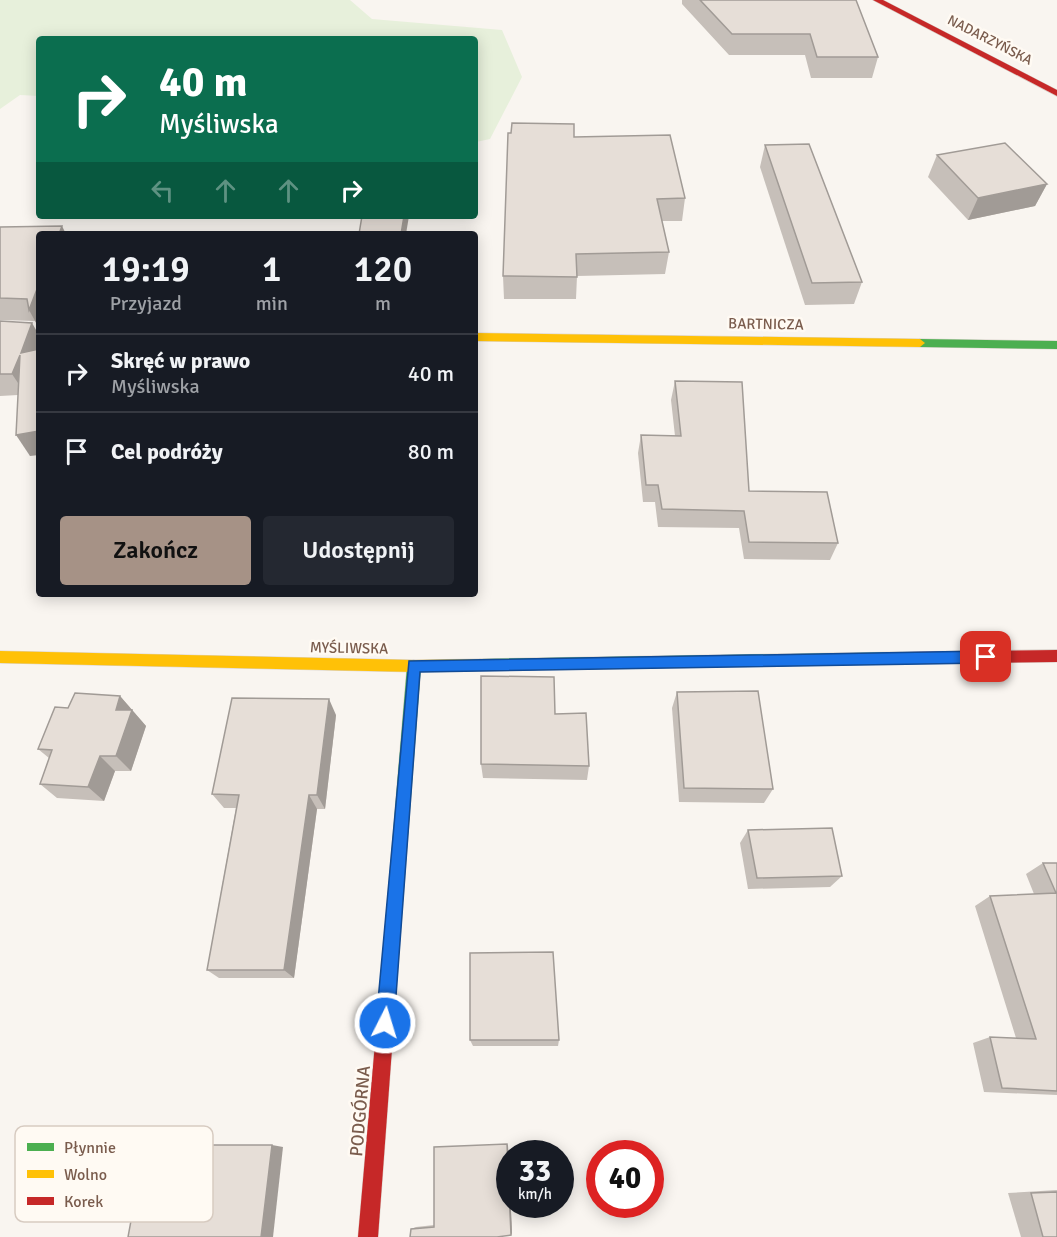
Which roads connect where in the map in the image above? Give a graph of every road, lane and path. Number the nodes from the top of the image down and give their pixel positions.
1 (877, 0) edge
2 (1057, 93) edge
3 (478, 337) edge
4 (1057, 345) edge
5 (1057, 656) edge
6 (0, 657) edge
7 (414, 666) junction
8 (368, 1237) edge

1 - 2 street, NADARZYŃSKA
3 - 4 street, BARTNICZA
5 - 7 street, MYŚLIWSKA
6 - 7 street, MYŚLIWSKA
7 - 8 street, PODGÓRNA

